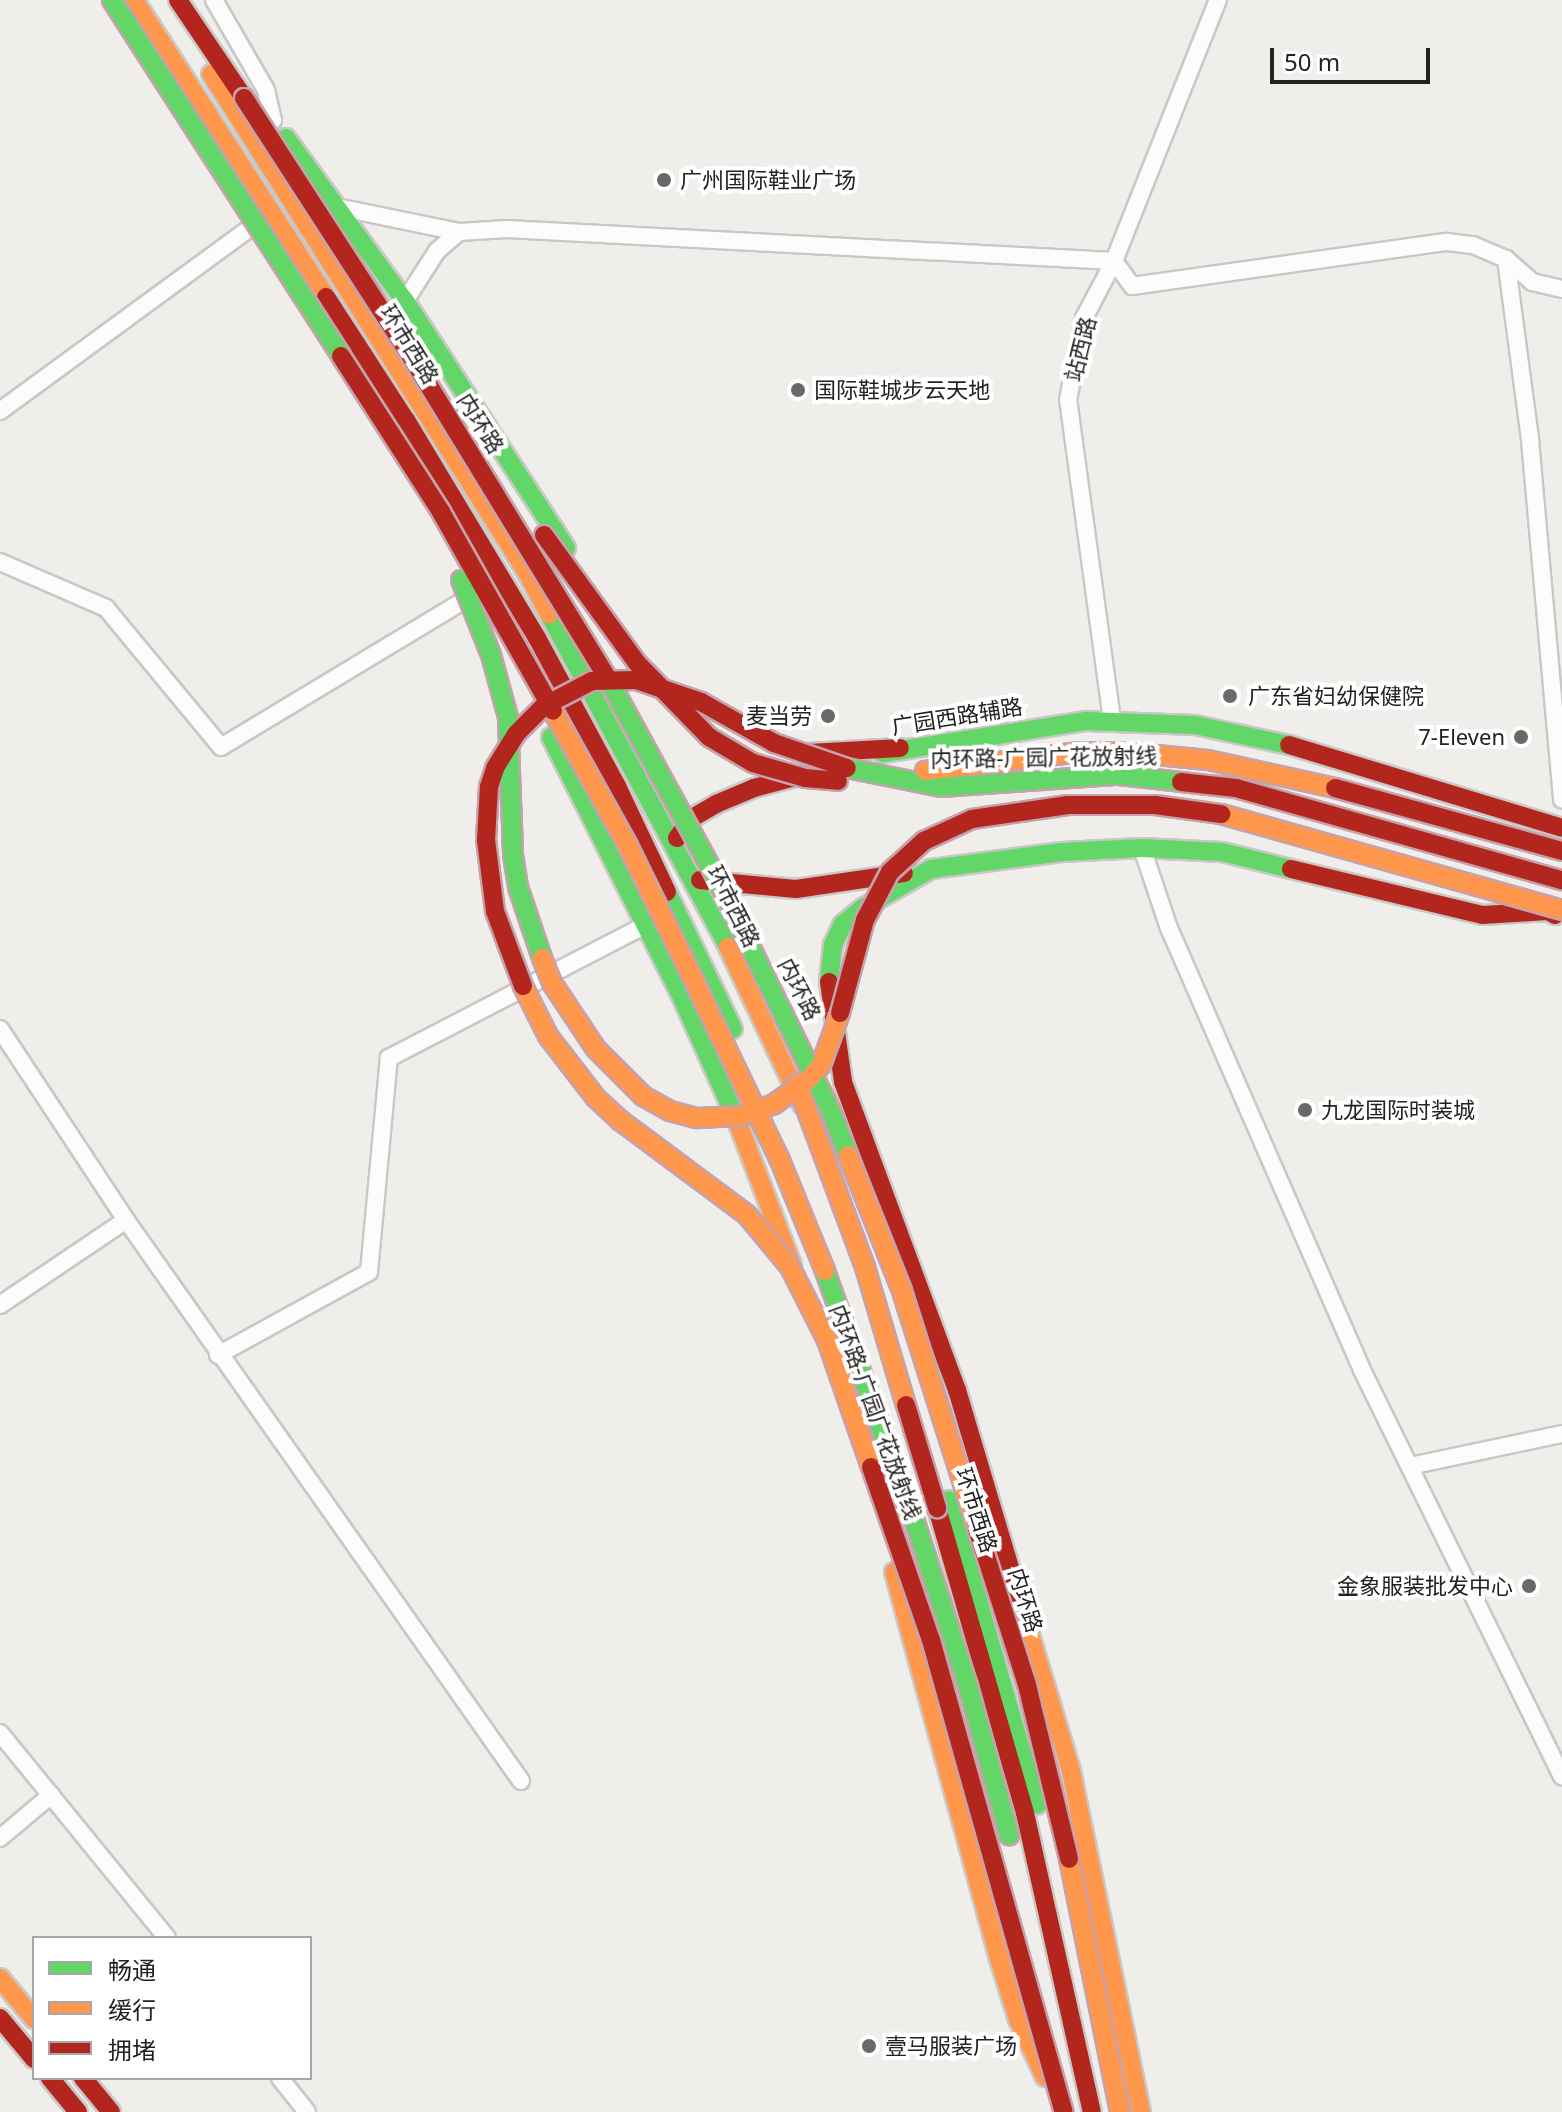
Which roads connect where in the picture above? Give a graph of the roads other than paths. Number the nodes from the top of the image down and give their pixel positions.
1 (95, 0) edge
2 (112, 0) edge
3 (134, 0) edge
4 (164, 0) edge
5 (178, 0) edge
6 (193, 0) edge
7 (214, 0) edge
8 (1218, 0) edge
9 (244, 98) junction
10 (273, 120) junction
11 (251, 137) junction
12 (337, 207) junction
13 (246, 231) junction
14 (459, 232) junction
15 (1506, 259) junction
16 (1114, 261) junction
17 (1562, 289) edge
18 (405, 301) junction
19 (416, 318) junction
20 (380, 339) junction
21 (0, 411) edge
22 (412, 466) junction
23 (467, 479) junction
24 (547, 520) junction
25 (0, 562) edge
26 (474, 594) junction
27 (557, 625) junction
28 (537, 638) junction
29 (1112, 720) junction
30 (900, 748) junction
31 (1562, 800) edge
32 (1562, 828) edge
33 (675, 842) junction
34 (1142, 848) junction
35 (1562, 851) edge
36 (931, 869) junction
37 (662, 874) junction
38 (694, 879) junction
39 (1562, 880) edge
40 (718, 881) junction
41 (631, 890) junction
42 (1558, 913) edge
43 (647, 924) junction
44 (690, 936) junction
45 (660, 951) junction
46 (0, 1029) edge
47 (126, 1220) junction
48 (0, 1305) edge
49 (218, 1355) junction
50 (875, 1367) junction
51 (834, 1379) junction
52 (957, 1390) junction
53 (917, 1403) junction
54 (1562, 1434) edge
55 (1410, 1466) junction
56 (940, 1601) junction
57 (904, 1611) junction
58 (0, 1733) edge
59 (1562, 1776) edge
60 (521, 1781) dead end
61 (51, 1795) junction
62 (0, 1838) edge
63 (1013, 1852) dead end
64 (1021, 1882) dead end
65 (165, 1936) edge
66 (0, 1978) edge
67 (32, 2017) edge
68 (0, 2018) edge
69 (32, 2057) edge
70 (52, 2080) edge
71 (89, 2080) edge
72 (282, 2080) edge
73 (1062, 2110) edge
74 (78, 2112) edge
75 (111, 2112) edge
76 (307, 2112) edge
77 (1092, 2112) edge
78 (1104, 2112) edge
79 (1120, 2112) edge
80 (1141, 2112) edge

1 - 13 main road
2 - 22 main road, bridge
3 - 28 main road, 环市西路
4 - 11 main road, 环市西路
5 - 9 main road, 内环路
6 - 10 main road
7 - 10 street
8 - 16 street, 站西路
9 - 35 main road, bridge
9 - 40 main road, 内环路, bridge
10 - 11 street
10 - 12 main road
11 - 20 main road, 环市西路
12 - 14 street
12 - 18 main road
13 - 21 street
13 - 26 main road
14 - 16 street
14 - 18 street
15 - 16 street
15 - 17 street
15 - 31 street
16 - 29 street, 站西路
18 - 19 main road
19 - 20 street
19 - 24 main road
20 - 23 main road, 环市西路
22 - 42 main road, bridge
22 - 63 main road, bridge
23 - 24 main road
23 - 27 main road, 环市西路
24 - 27 main road
24 - 30 main road
25 - 26 street
26 - 41 main road
27 - 28 street
27 - 33 main road, 环市西路
28 - 37 main road, 环市西路
29 - 30 main road, 广园西路辅路
29 - 32 main road, 广园西路辅路
30 - 33 main road, 广园西路辅路
33 - 37 main road, 广园西路辅路
33 - 38 main road, 环市西路
34 - 36 main road
34 - 42 main road
34 - 55 street
36 - 38 main road
36 - 52 main road
37 - 38 main road
37 - 41 main road
37 - 44 main road, 环市西路
38 - 53 main road, 环市西路
39 - 73 main road, 内环路-广园广花放射线, bridge
40 - 77 main road, bridge
40 - 79 main road, 内环路, bridge
41 - 43 main road
43 - 45 main road
43 - 49 street
44 - 45 main road
44 - 50 main road, 环市西路
45 - 51 main road
46 - 47 street
47 - 48 street
47 - 49 street
49 - 60 street
50 - 51 main road
50 - 56 main road, 环市西路
51 - 57 main road
52 - 53 main road
52 - 80 main road
53 - 78 main road, 环市西路
54 - 55 street
55 - 59 street
56 - 57 main road
56 - 73 main road, 环市西路
57 - 73 main road
58 - 61 street
61 - 62 street
61 - 65 street
64 - 73 main road
66 - 67 main road
68 - 69 main road
70 - 74 main road
71 - 75 main road
72 - 76 street

